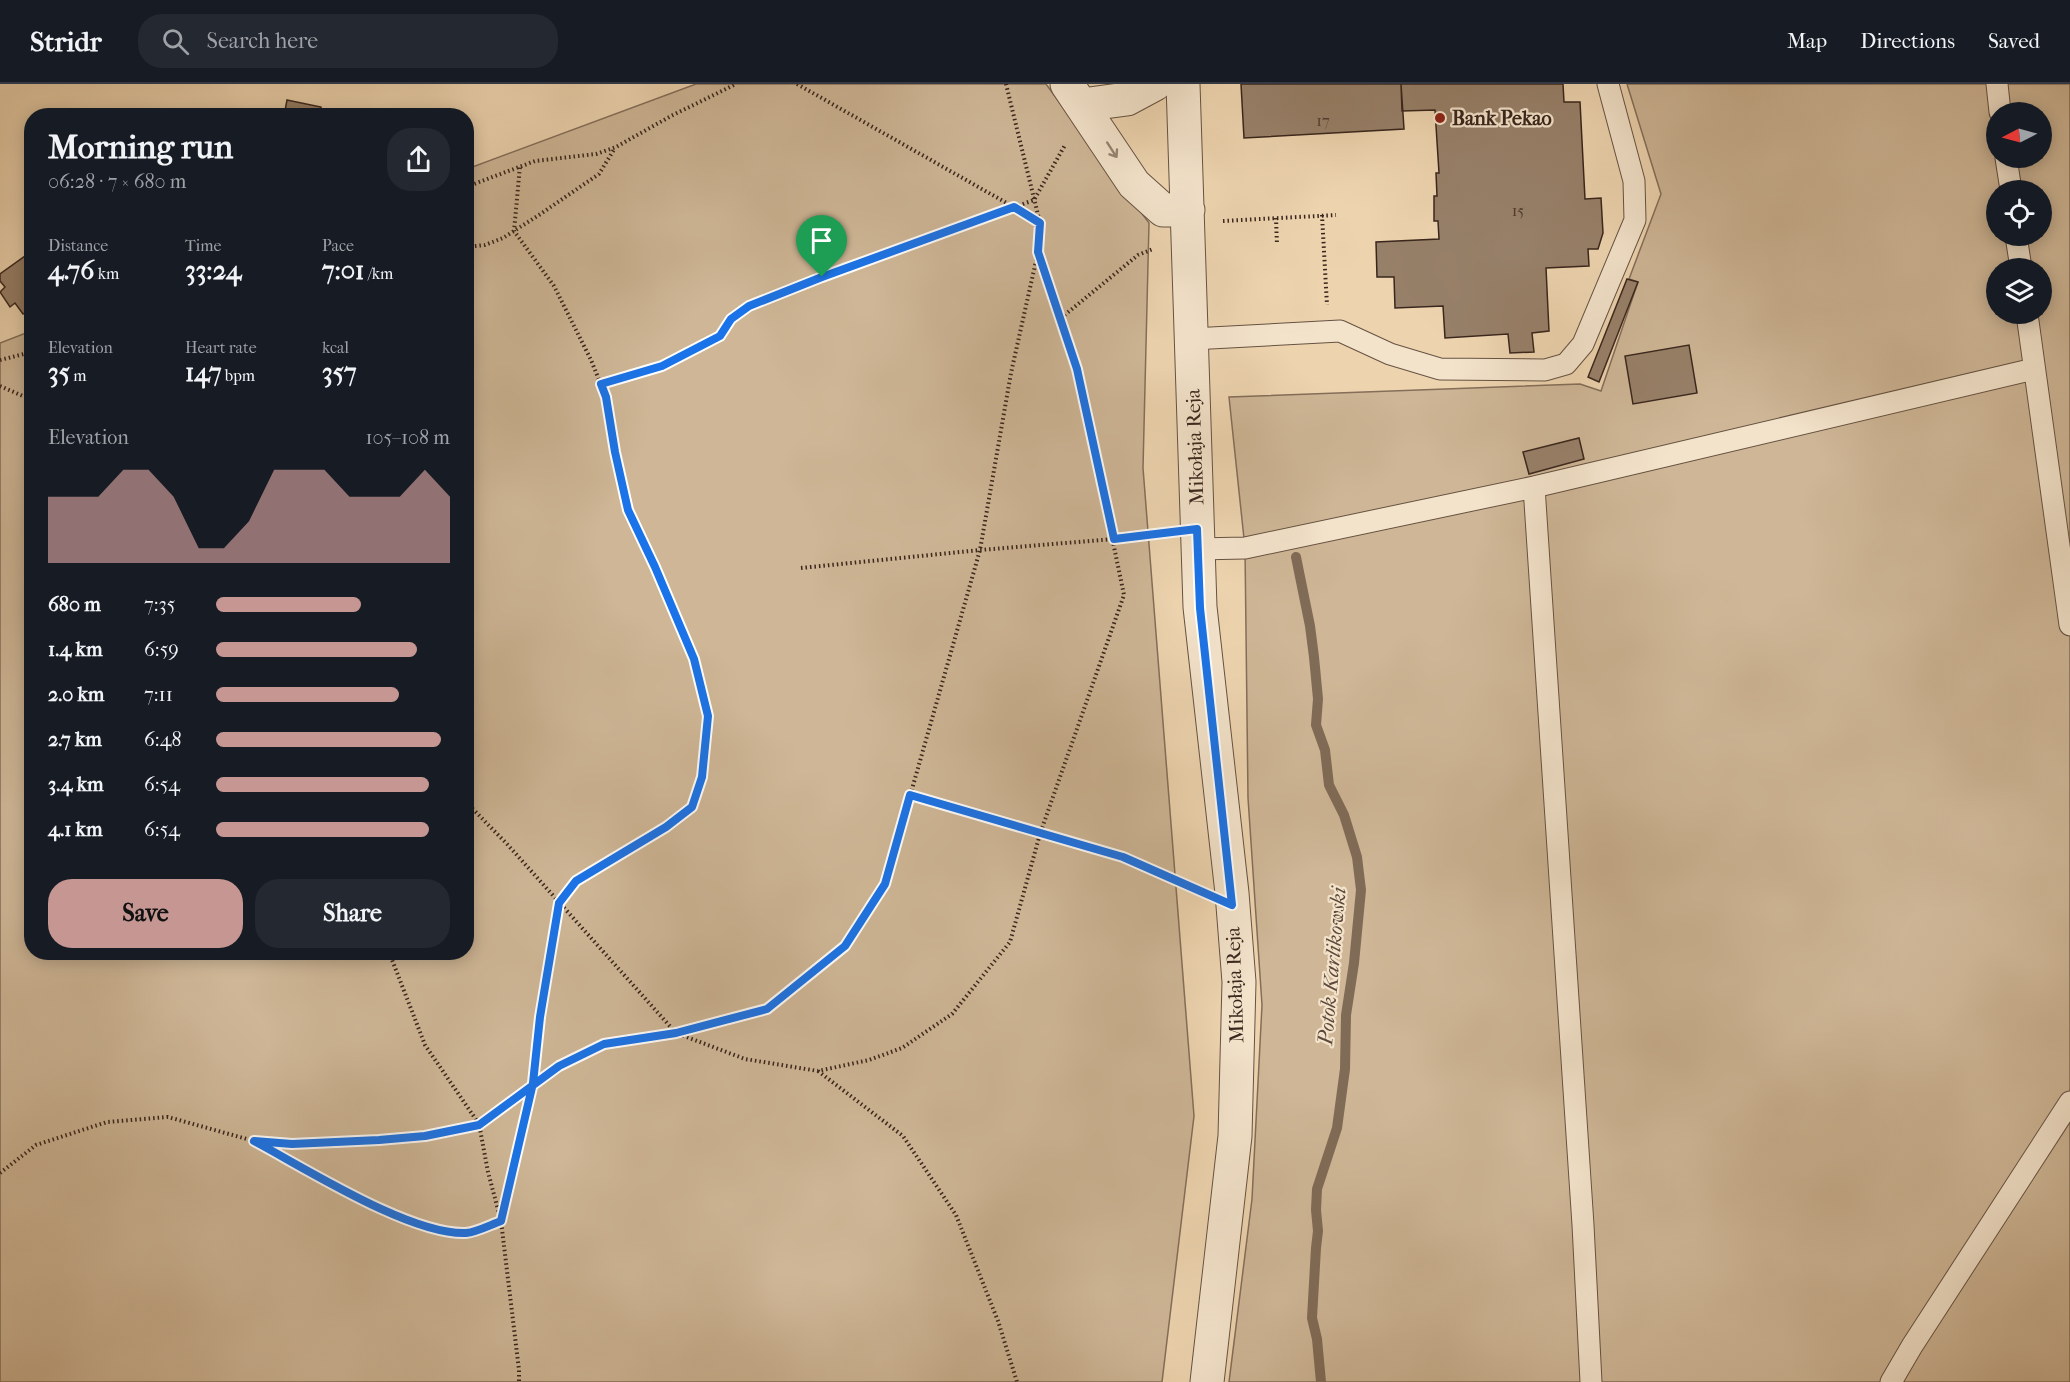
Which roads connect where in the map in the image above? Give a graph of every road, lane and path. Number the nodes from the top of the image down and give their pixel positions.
1 (736, 84) edge
2 (797, 84) edge
3 (1006, 84) edge
4 (1155, 84) edge
5 (1183, 84) edge
6 (1608, 84) edge
7 (1997, 84) edge
8 (1075, 95) edge
9 (1999, 102) edge
10 (616, 147) junction
11 (520, 166) junction
12 (474, 184) edge
13 (1034, 200) junction
14 (1014, 207) junction
15 (1188, 210) junction
16 (1323, 215) junction
17 (1336, 215) dead end
18 (1276, 218) junction
19 (1234, 220) dead end
20 (1040, 223) junction
21 (514, 231) junction
22 (1277, 245) dead end
23 (474, 246) edge
24 (1156, 248) dead end
25 (1038, 252) junction
26 (1060, 318) junction
27 (2028, 324) edge
28 (1329, 331) junction
29 (1192, 339) junction
30 (24, 353) edge
31 (0, 360) edge
32 (2034, 369) junction
33 (601, 384) junction
34 (0, 386) edge
35 (24, 396) edge
36 (1534, 487) junction
37 (1114, 539) junction
38 (1197, 539) junction
39 (980, 550) junction
40 (801, 568) dead end
41 (2070, 625) edge
42 (910, 795) junction
43 (474, 811) edge
44 (1040, 834) junction
45 (559, 903) junction
46 (1232, 905) junction
47 (392, 960) edge
48 (676, 1033) junction
49 (818, 1071) junction
50 (533, 1083) junction
51 (2070, 1102) edge
52 (479, 1125) junction
53 (254, 1141) junction
54 (0, 1173) edge
55 (501, 1221) junction
56 (519, 1382) edge
57 (1017, 1382) edge
58 (1207, 1382) edge
59 (1591, 1382) edge
60 (1891, 1382) edge

1 - 10 path
2 - 14 path
3 - 13 path
4 - 8 street
5 - 15 street, Mikołaja Reja
6 - 28 lane
7 - 9 lane
8 - 13 path
8 -> 15 street
10 - 11 path
10 - 21 path
11 - 12 path
11 - 21 path
13 - 14 path
13 - 20 path
14 - 20 path
14 - 33 path
15 - 29 street, Mikołaja Reja
16 - 17 path
16 - 18 path
16 - 28 path
18 - 19 path
18 - 22 path
20 - 25 path
21 - 23 path
21 - 33 path
24 - 26 path
25 - 26 path
25 - 39 path
26 - 37 path
27 - 32 lane
28 - 29 lane
29 - 38 street, Mikołaja Reja
30 - 31 path
32 - 36 lane
32 - 41 lane
33 - 45 path
34 - 35 path
36 - 38 lane
36 - 59 lane
37 - 38 path
37 - 39 path
37 - 44 path
38 - 46 street, Mikołaja Reja
39 - 40 path
39 - 42 path
42 - 44 path
42 - 48 path
43 - 45 path
44 - 46 path
44 - 49 path
45 - 48 path
45 - 50 path
46 - 58 street, Mikołaja Reja
47 - 52 path
48 - 49 path
48 - 50 path
49 - 57 path
50 - 52 path
50 - 55 path
51 - 60 lane
52 - 53 path
52 - 55 path
53 - 54 path
53 - 55 path
55 - 56 path

